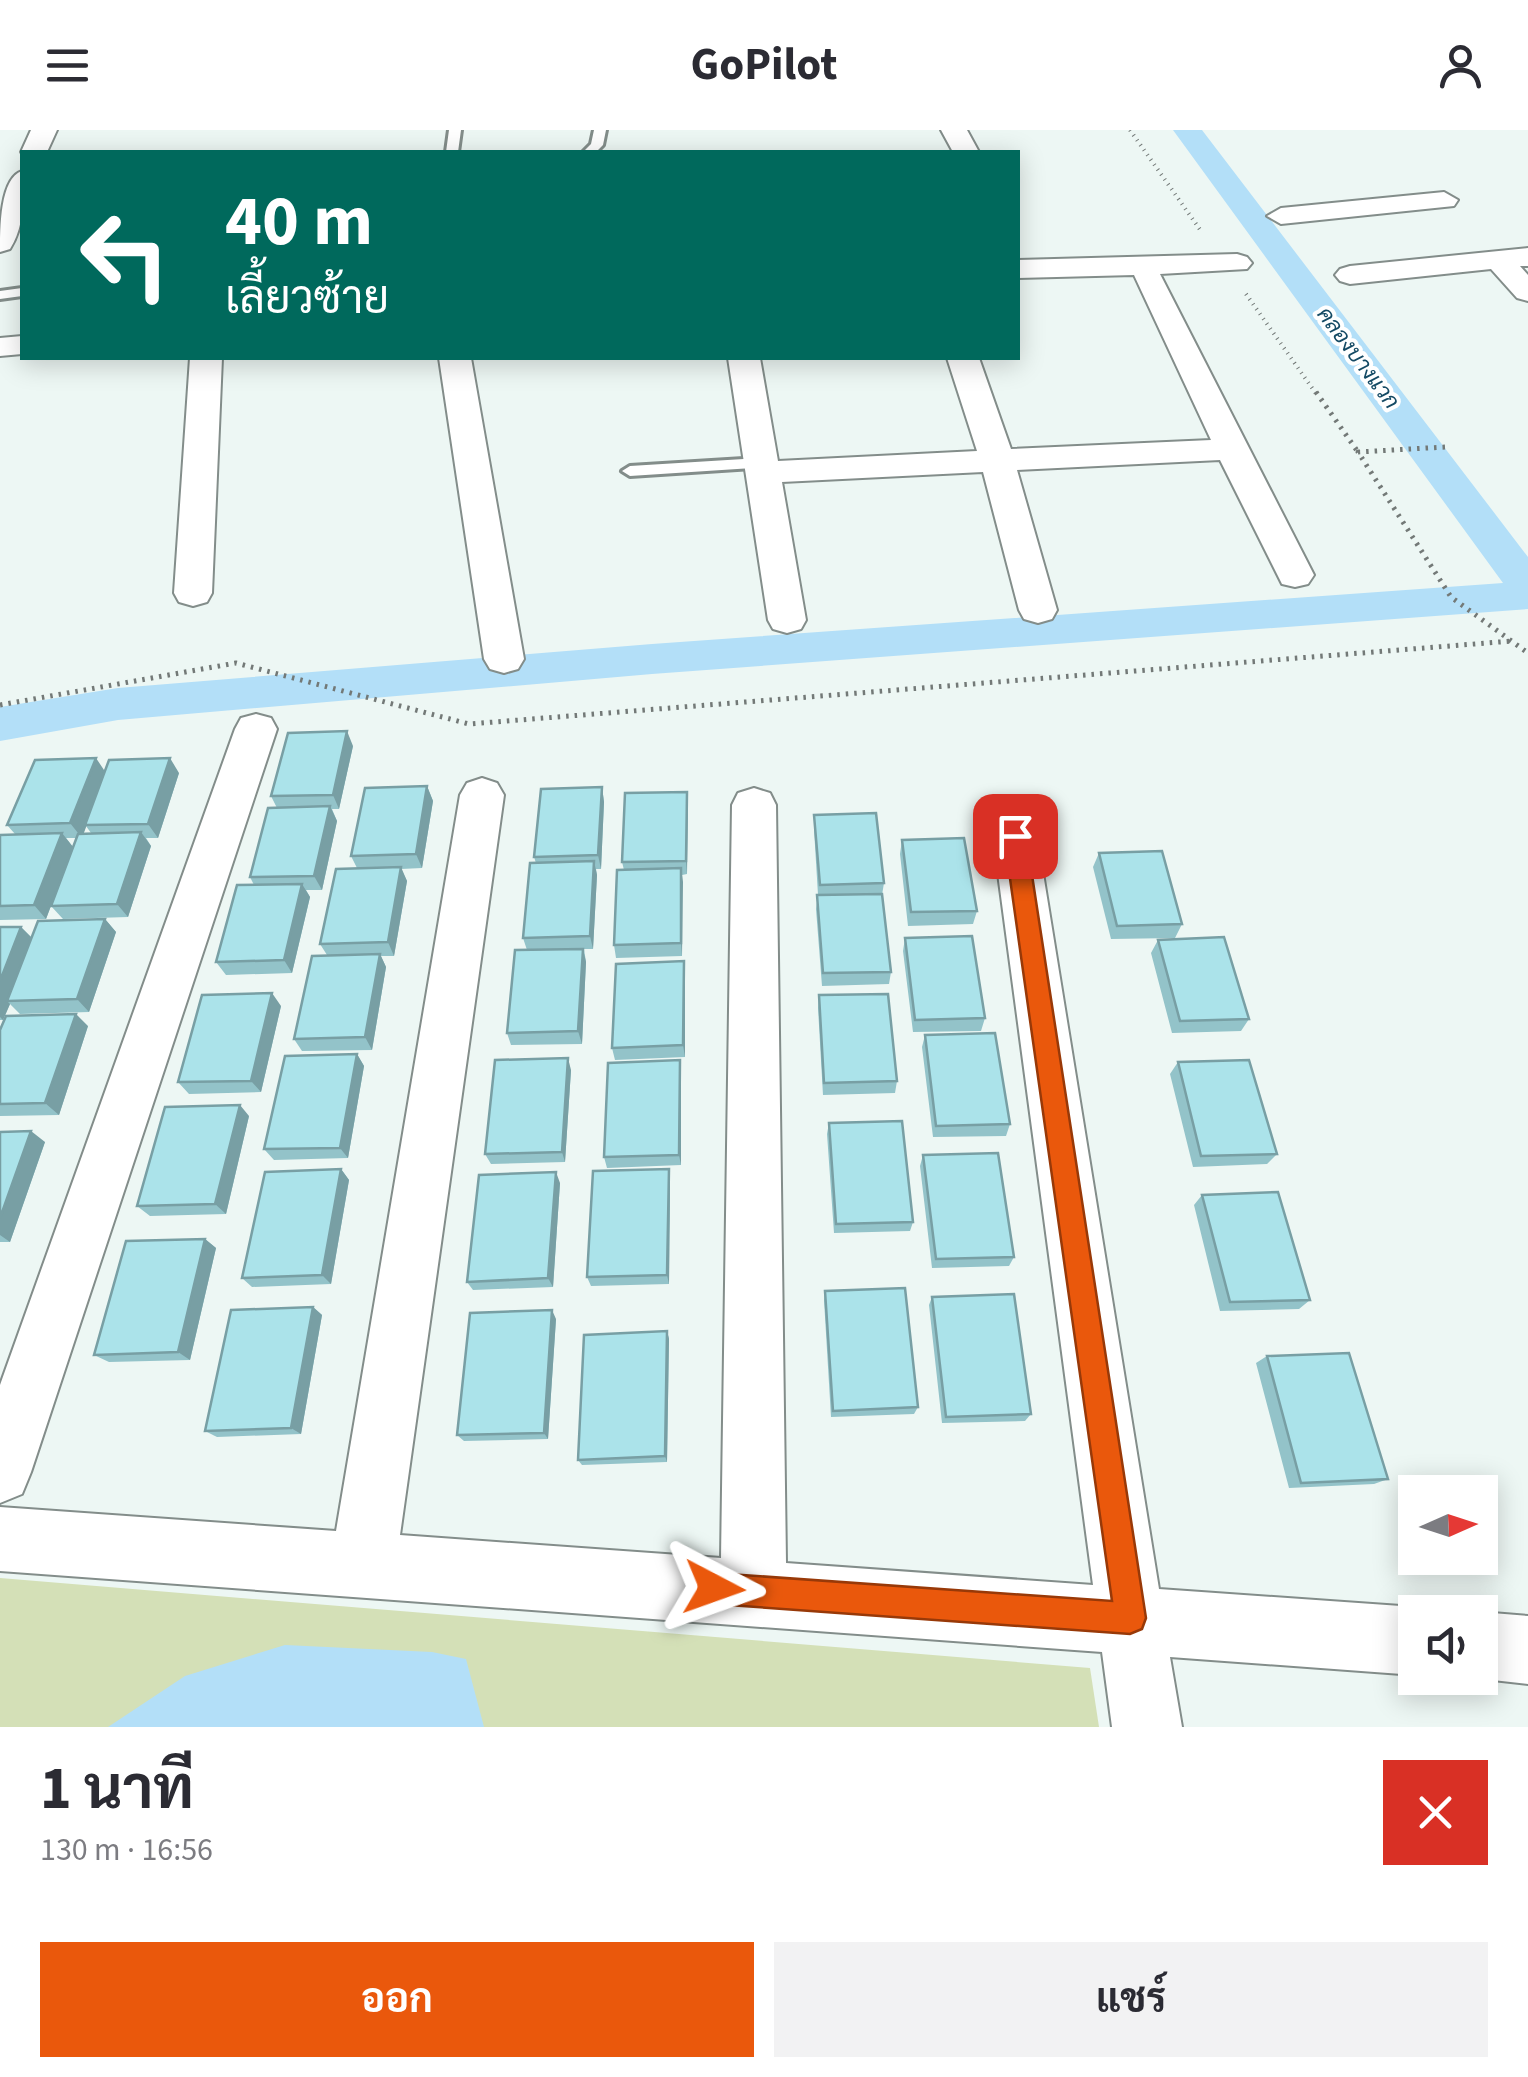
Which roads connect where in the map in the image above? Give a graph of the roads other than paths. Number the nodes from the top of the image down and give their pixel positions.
1 (20, 183) edge
2 (1452, 214) junction
3 (1281, 216) dead end
4 (1396, 232) dead end
5 (0, 243) edge
6 (1528, 257) edge
7 (1498, 260) junction
8 (1238, 264) dead end
9 (1020, 269) edge
10 (1350, 275) dead end
11 (1146, 277) dead end
12 (1528, 292) edge
13 (206, 360) edge
14 (456, 360) edge
15 (744, 360) edge
16 (964, 360) edge
17 (1232, 449) junction
18 (996, 459) junction
19 (760, 468) junction
20 (630, 470) dead end
21 (1295, 575) dead end
22 (194, 593) dead end
23 (1038, 610) dead end
24 (787, 620) dead end
25 (504, 659) dead end
26 (256, 730) dead end
27 (482, 795) dead end
28 (754, 805) dead end
29 (1015, 836) dead end
30 (0, 1472) edge
31 (0, 1539) edge
32 (362, 1564) junction
33 (753, 1591) junction
34 (1130, 1618) junction
35 (1398, 1640) edge
36 (1147, 1727) edge

1 - 5 street
2 - 3 street
2 - 4 street
2 - 7 street
6 - 7 street
7 - 10 street
7 - 12 street
8 - 9 street
11 - 17 street
13 - 22 street
14 - 25 street
15 - 19 street
16 - 18 street
17 - 18 street
17 - 21 street
18 - 19 street
18 - 23 street
19 - 20 lane
19 - 24 street
26 - 30 street
27 - 32 street
28 - 33 street
29 - 34 street
31 - 32 street
32 - 33 street
33 - 34 street
34 - 35 street
34 - 36 street

